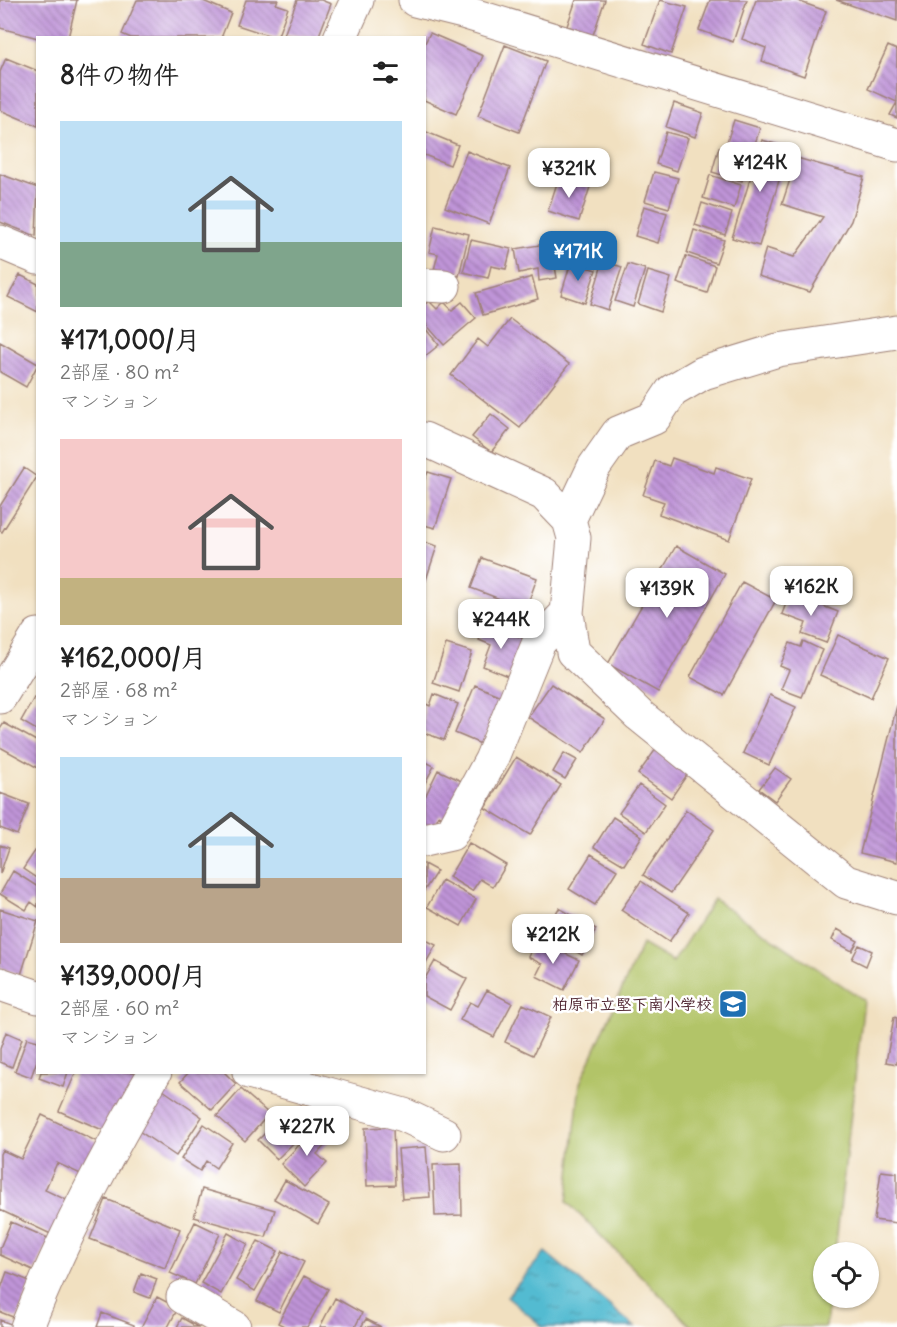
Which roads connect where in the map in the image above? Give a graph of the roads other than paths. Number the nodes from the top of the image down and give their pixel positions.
1 (357, 0) edge
2 (423, 1) edge
3 (341, 36) edge
4 (897, 145) edge
5 (0, 242) edge
6 (36, 257) edge
7 (897, 333) edge
8 (426, 440) edge
9 (569, 520) junction
10 (567, 613) junction
11 (36, 637) edge
12 (0, 697) edge
13 (426, 840) edge
14 (897, 898) edge
15 (0, 984) edge
16 (36, 996) edge
17 (154, 1074) edge
18 (256, 1074) edge
19 (444, 1134) dead end
20 (183, 1297) dead end
21 (27, 1327) edge
22 (234, 1327) edge

1 - 3 street
2 - 4 street
5 - 6 street
7 - 9 street
8 - 9 street
9 - 10 street
10 - 13 street
10 - 14 street
11 - 12 street
15 - 16 street
17 - 21 street
18 - 19 street
20 - 22 street

